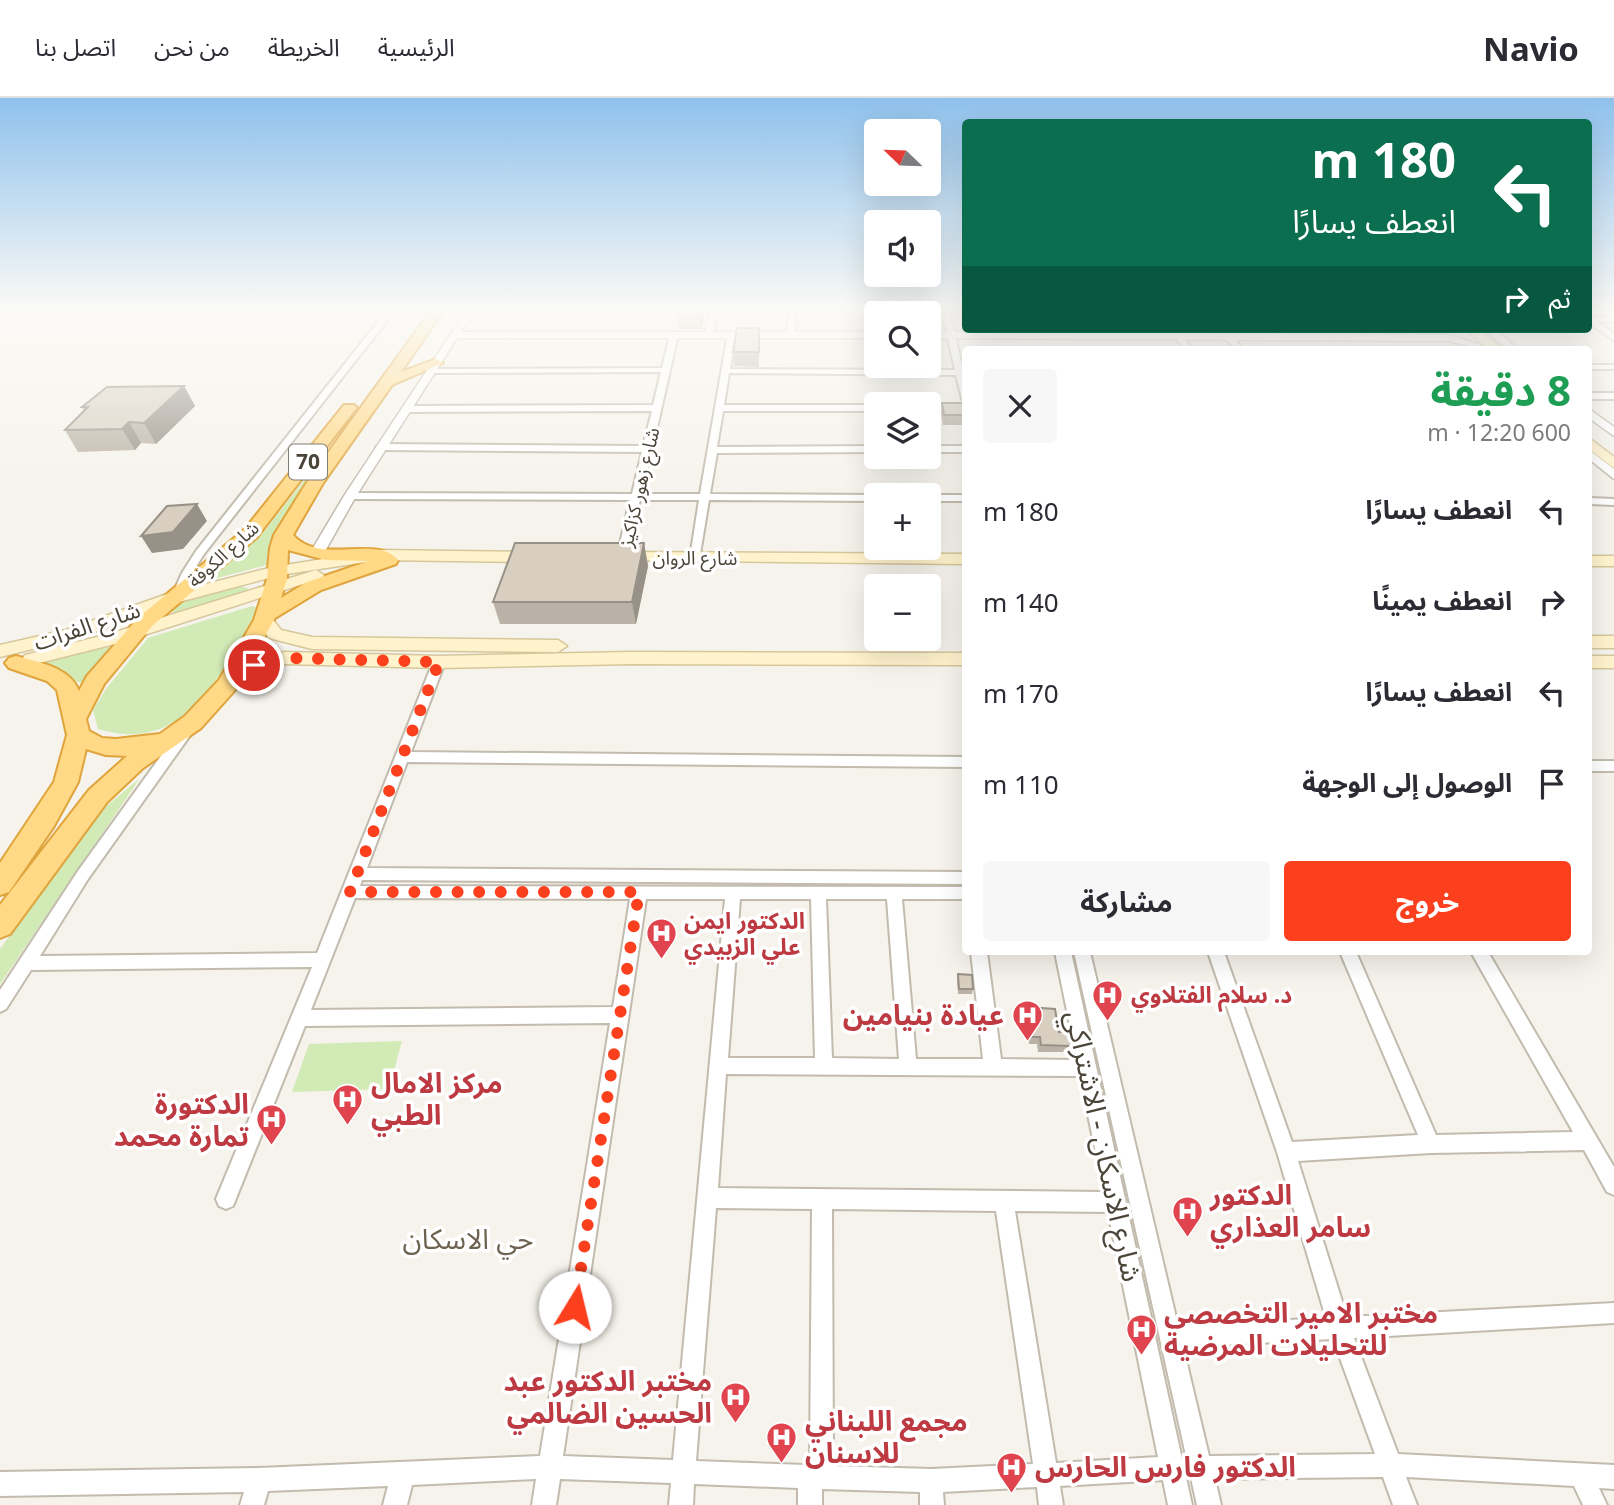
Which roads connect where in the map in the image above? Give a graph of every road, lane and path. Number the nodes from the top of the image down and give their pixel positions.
1 (341, 374) edge
2 (374, 374) edge
3 (393, 374) edge
4 (413, 374) edge
5 (429, 374) edge
6 (665, 374) edge
7 (725, 374) edge
8 (387, 382) junction
9 (1592, 396) edge
10 (1614, 396) edge
11 (657, 408) junction
12 (719, 408) junction
13 (864, 408) edge
14 (941, 408) edge
15 (962, 408) edge
16 (406, 409) junction
17 (1592, 415) edge
18 (1592, 430) edge
19 (1614, 433) edge
20 (381, 447) junction
21 (1614, 448) edge
22 (648, 449) junction
23 (864, 449) edge
24 (941, 449) edge
25 (962, 449) edge
26 (713, 450) junction
27 (1592, 453) edge
28 (1592, 454) edge
29 (1614, 464) edge
30 (1614, 475) edge
31 (349, 496) junction
32 (635, 496) junction
33 (705, 498) junction
34 (864, 498) edge
35 (941, 498) edge
36 (962, 498) edge
37 (1592, 501) edge
38 (1614, 502) edge
39 (283, 535) junction
40 (317, 553) junction
41 (556, 557) edge
42 (596, 557) edge
43 (622, 557) junction
44 (384, 558) junction
45 (695, 558) junction
46 (962, 559) edge
47 (1592, 561) edge
48 (1614, 561) edge
49 (277, 579) junction
50 (176, 595) junction
51 (265, 618) junction
52 (111, 631) junction
53 (135, 632) junction
54 (1592, 642) edge
55 (1614, 642) edge
56 (962, 648) edge
57 (633, 652) junction
58 (5, 659) edge
59 (439, 662) junction
60 (1592, 662) edge
61 (1614, 662) edge
62 (235, 673) junction
63 (185, 727) junction
64 (76, 729) junction
65 (402, 757) junction
66 (962, 762) edge
67 (1592, 766) edge
68 (1613, 767) edge
69 (355, 874) junction
70 (962, 878) edge
71 (0, 884) edge
72 (350, 892) junction
73 (639, 892) junction
74 (818, 892) junction
75 (894, 892) junction
76 (733, 893) junction
77 (962, 893) edge
78 (0, 926) edge
79 (979, 955) edge
80 (1064, 955) edge
81 (1083, 955) edge
82 (1217, 955) edge
83 (1349, 955) edge
84 (1481, 955) edge
85 (322, 960) junction
86 (26, 963) junction
87 (0, 1004) edge
88 (621, 1015) junction
89 (299, 1018) junction
90 (718, 1066) junction
91 (824, 1067) junction
92 (908, 1067) junction
93 (993, 1068) junction
94 (1087, 1068) junction
95 (1589, 1142) junction
96 (1432, 1144) junction
97 (1286, 1152) junction
98 (1614, 1185) edge
99 (706, 1198) junction
100 (226, 1199) dead end
101 (822, 1199) junction
102 (1004, 1200) junction
103 (1116, 1202) junction
104 (1158, 1286) junction
105 (1134, 1287) junction
106 (1614, 1313) edge
107 (1340, 1329) junction
108 (1169, 1337) junction
109 (1391, 1465) junction
110 (550, 1467) junction
111 (1172, 1468) junction
112 (1200, 1468) junction
113 (683, 1470) junction
114 (403, 1472) junction
115 (815, 1475) junction
116 (1047, 1475) junction
117 (1582, 1477) junction
118 (1614, 1477) edge
119 (259, 1480) junction
120 (931, 1481) junction
121 (0, 1484) edge
122 (252, 1505) edge
123 (395, 1505) edge
124 (544, 1505) edge
125 (681, 1505) edge
126 (810, 1505) edge
127 (933, 1505) edge
128 (1051, 1505) edge
129 (1180, 1505) edge
130 (1209, 1505) edge
131 (1405, 1505) edge
132 (1595, 1505) edge

1 - 50 street
2 - 50 highway, شارع الكوفة / 70
3 - 8 highway, شارع الكوفة / 70
4 - 8 highway
5 - 16 street
6 - 11 street, شارع زهور كزاكيز
7 - 12 street
8 - 39 highway, شارع الكوفة / 70
9 - 10 street
11 - 16 street
11 - 22 street, شارع زهور كزاكيز
12 - 13 street
12 - 26 street
14 - 15 street
16 - 20 street
17 - 19 street
18 - 21 main road
20 - 22 street
20 - 31 street
22 - 32 street, شارع زهور كزاكيز
23 - 26 street
24 - 25 street
26 - 33 street
27 - 29 main road
28 - 30 street
31 - 32 street
31 - 40 street
32 - 33 street
32 - 43 street, شارع زهور كزاكيز
33 - 34 street
33 - 45 street
35 - 36 street
37 - 38 street
39 - 40 highway
39 - 49 highway, شارع الكوفة / 70
40 - 44 highway
41 - 44 main road
42 - 43 main road, شارع الروان
43 - 45 main road, شارع الروان
44 - 49 main road
44 - 51 highway
45 - 46 main road, شارع الروان
47 - 48 main road
49 - 50 main road, شارع الفرات
49 - 51 highway, 70
49 - 53 main road, شارع الفرات
50 - 52 main road, شارع الفرات
50 - 53 highway, 70
51 - 57 main road
51 - 62 highway, 70
52 - 53 main road, شارع الفرات
52 - 58 main road, شارع الفرات
53 - 64 highway, 70
54 - 55 main road
56 - 57 main road
57 - 59 main road
58 - 64 highway
59 - 62 main road
59 - 65 street
60 - 61 main road
62 - 63 highway, 70
63 - 64 highway
63 - 78 highway, 70
63 - 86 street
64 - 71 highway, 70
65 - 66 street
65 - 69 street
67 - 68 street
69 - 70 street
69 - 72 street
72 - 73 street
72 - 85 street
73 - 76 street
73 - 88 street
74 - 75 street
74 - 76 street
74 - 91 street
75 - 77 street
75 - 92 street
76 - 90 street
79 - 93 street
80 - 94 street, شارع الاسكان - الاشتراكي
81 - 104 street, شارع الاسكان - الاشتراكي
82 - 97 street
83 - 96 street
84 - 95 street
85 - 86 street
85 - 89 street
86 - 87 street
88 - 89 street
88 - 110 street
89 - 100 street
90 - 91 street
90 - 99 street
91 - 92 street
92 - 93 street
93 - 94 street
94 - 103 street, شارع الاسكان - الاشتراكي
95 - 96 street
95 - 98 street
96 - 97 street
97 - 107 street
99 - 101 street
99 - 113 street
101 - 102 street
101 - 115 street
102 - 103 street
102 - 116 street
103 - 105 street, شارع الاسكان - الاشتراكي
104 - 105 street
104 - 108 street, شارع الاسكان - الاشتراكي
105 - 111 street, شارع الاسكان - الاشتراكي
106 - 107 street
107 - 108 street
107 - 109 street
108 - 112 street, شارع الاسكان - الاشتراكي
109 - 112 street
109 - 117 street
109 - 131 street
110 - 113 street
110 - 114 street
110 - 124 street
111 - 116 street
111 - 129 street, شارع الاسكان - الاشتراكي
112 - 130 street, شارع الاسكان - الاشتراكي
113 - 115 street
113 - 125 street
114 - 119 street
114 - 123 street
115 - 120 street
115 - 126 street
116 - 120 street
116 - 128 street
117 - 118 street
117 - 132 street
119 - 121 street
119 - 122 street
120 - 127 street

